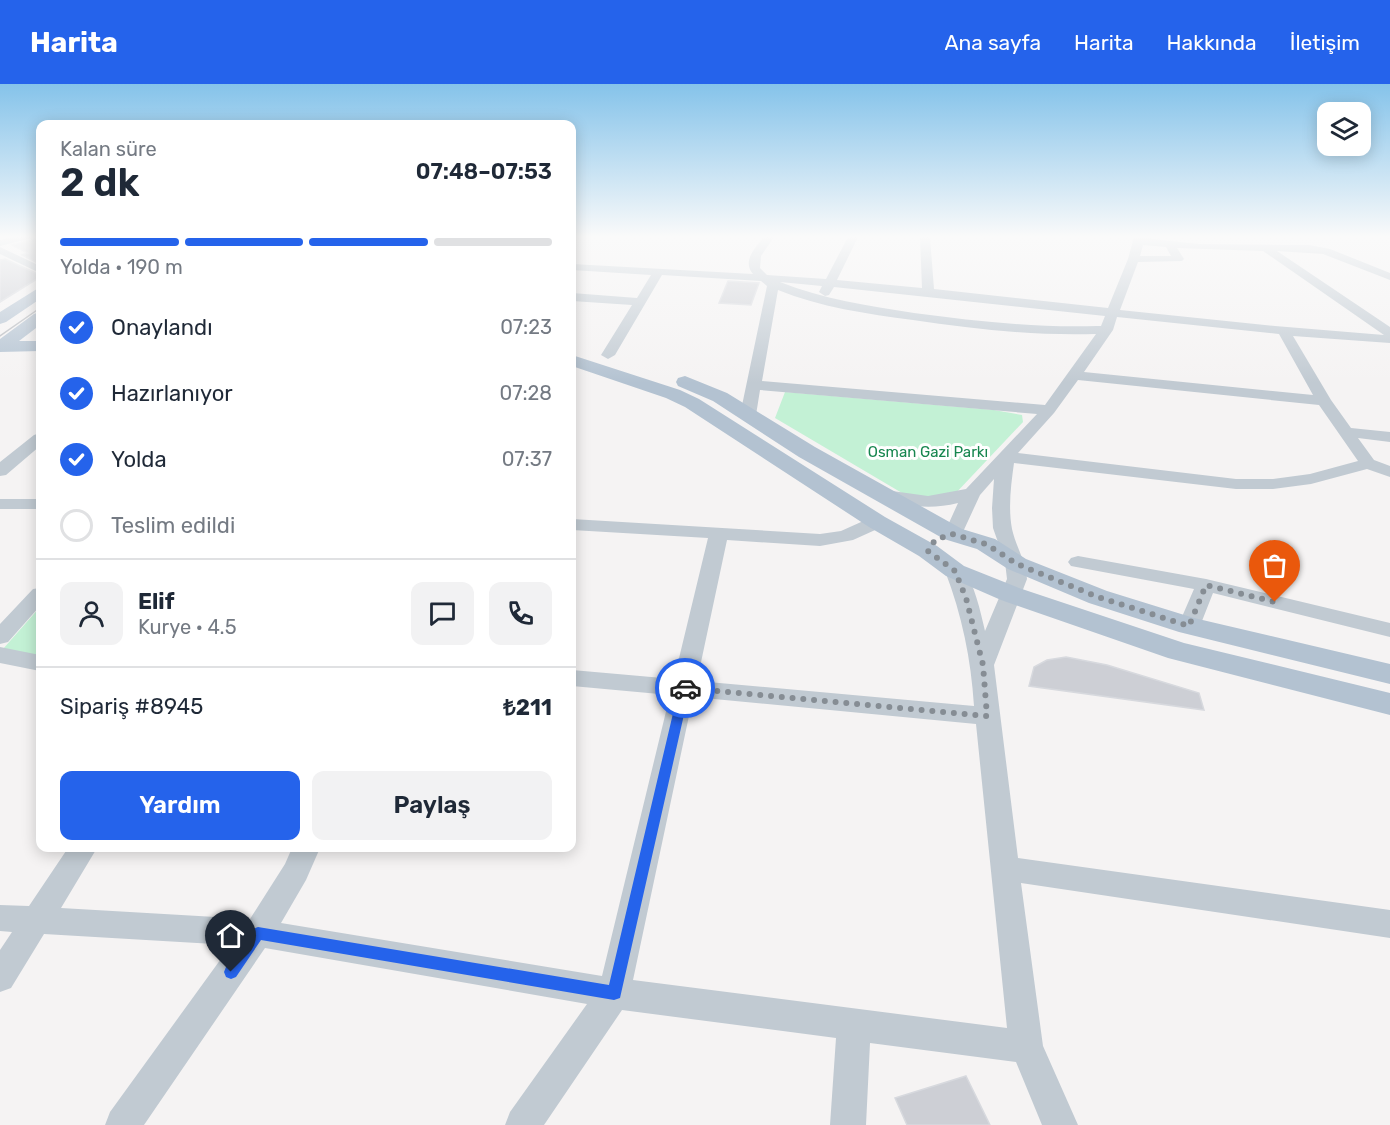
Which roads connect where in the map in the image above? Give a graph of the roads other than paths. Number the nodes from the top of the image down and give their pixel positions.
1 (650, 286) edge
2 (773, 286) edge
3 (777, 286) edge
4 (828, 286) edge
5 (865, 286) edge
6 (927, 286) edge
7 (1123, 286) edge
8 (1320, 286) edge
9 (927, 292) junction
10 (954, 294) junction
11 (36, 295) edge
12 (576, 297) edge
13 (820, 301) junction
14 (640, 302) junction
15 (1113, 312) junction
16 (0, 319) edge
17 (36, 320) edge
18 (956, 321) junction
19 (1106, 330) junction
20 (1284, 331) junction
21 (20, 332) junction
22 (36, 332) edge
23 (1390, 333) edge
24 (1390, 339) edge
25 (0, 342) edge
26 (36, 346) edge
27 (576, 347) edge
28 (608, 355) junction
29 (576, 361) edge
30 (1075, 375) junction
31 (755, 386) junction
32 (1324, 400) junction
33 (1049, 410) junction
34 (748, 415) junction
35 (1345, 432) junction
36 (1390, 437) edge
37 (36, 441) edge
38 (1006, 458) junction
39 (1368, 464) junction
40 (0, 471) edge
41 (1390, 472) edge
42 (972, 493) junction
43 (881, 494) junction
44 (0, 504) edge
45 (36, 504) edge
46 (878, 522) junction
47 (576, 524) edge
48 (719, 534) junction
49 (952, 534) junction
50 (928, 551) junction
51 (1078, 562) dead end
52 (1017, 564) junction
53 (955, 571) junction
54 (1206, 585) junction
55 (1010, 594) junction
56 (36, 598) edge
57 (1189, 626) junction
58 (1390, 630) edge
59 (0, 637) edge
60 (0, 655) edge
61 (36, 662) edge
62 (983, 665) junction
63 (1390, 674) edge
64 (576, 678) edge
65 (684, 688) junction
66 (1390, 704) edge
67 (987, 716) junction
68 (80, 852) edge
69 (304, 852) edge
70 (1005, 868) junction
71 (0, 918) edge
72 (36, 922) junction
73 (1390, 924) edge
74 (258, 933) junction
75 (0, 976) edge
76 (614, 993) junction
77 (854, 1024) junction
78 (1026, 1047) junction
79 (123, 1125) edge
80 (523, 1125) edge
81 (848, 1125) edge
82 (1060, 1125) edge

1 - 14 street
2 - 31 street
3 - 13 street
4 - 13 street
5 - 9 street
6 - 9 street
7 - 15 street
8 - 23 street
9 - 10 street
10 - 15 street
10 - 18 street
11 - 16 main road
12 - 14 street
13 - 18 street
14 - 28 street
15 - 19 street
15 - 20 street
17 - 21 main road
18 - 19 street
19 - 30 street
20 - 24 street
20 - 32 street
21 - 22 main road
21 - 25 main road
25 - 26 main road
27 - 28 main road
28 - 34 main road
29 - 46 main road
30 - 32 street
30 - 33 street
31 - 33 street
31 - 34 street
32 - 35 street
33 - 38 street
34 - 43 main road
35 - 36 street
35 - 39 street
37 - 40 street
38 - 39 street
38 - 42 street
38 - 52 street
39 - 41 street
42 - 43 street
42 - 49 street
43 - 49 main road
44 - 45 street
46 - 48 street
46 - 50 main road
47 - 48 street
48 - 65 street
49 - 50 main road
49 - 52 main road
50 - 53 main road
51 - 54 street
52 - 53 main road
52 - 55 street
52 - 57 main road
53 - 55 main road
53 - 62 street
54 - 57 street
54 - 58 street
55 - 62 street
55 - 66 main road
56 - 59 street
57 - 63 main road
60 - 61 street
62 - 67 street
64 - 65 street
65 - 67 street
65 - 76 street
67 - 70 street
68 - 72 street
69 - 74 street
70 - 73 street
70 - 78 street
71 - 72 street
72 - 74 street
72 - 75 street
74 - 76 street
74 - 79 street
76 - 77 street
76 - 80 street
77 - 78 street
77 - 81 street
78 - 82 street

